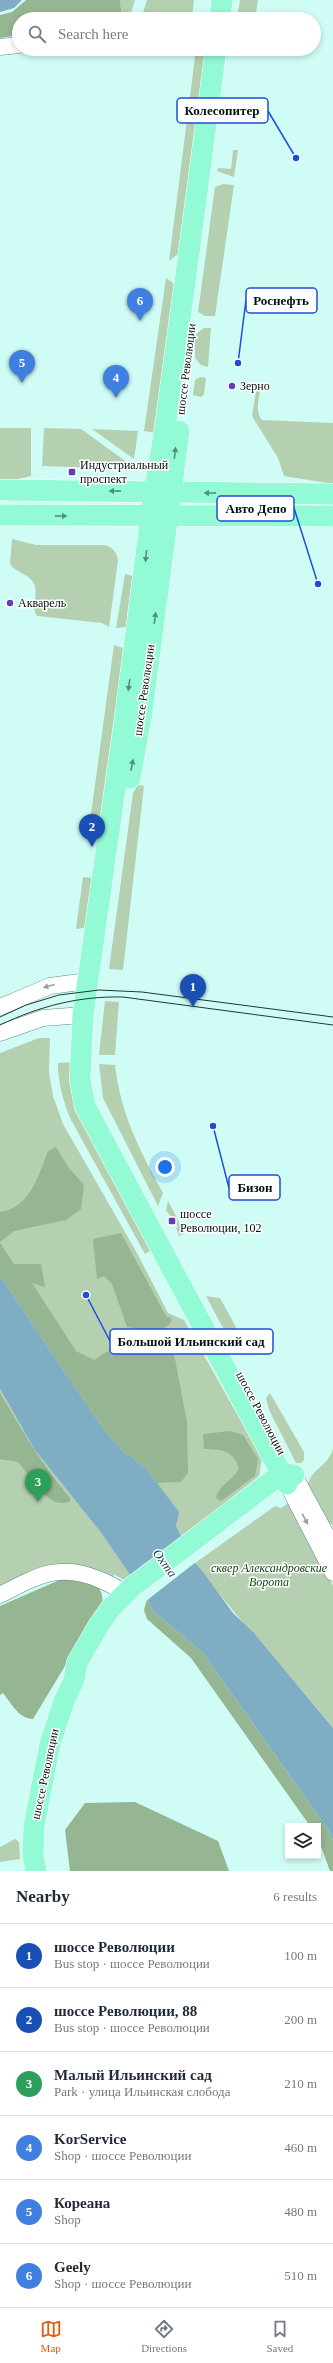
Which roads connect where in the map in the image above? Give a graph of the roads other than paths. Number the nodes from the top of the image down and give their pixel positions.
1 (222, 0) edge
2 (234, 0) edge
3 (221, 12) edge
4 (232, 12) edge
5 (12, 46) edge
6 (0, 47) edge
7 (215, 56) edge
8 (226, 56) edge
9 (0, 490) edge
10 (162, 492) junction
11 (333, 494) edge
12 (0, 515) edge
13 (333, 516) edge
14 (159, 517) junction
15 (93, 990) junction
16 (0, 1007) edge
17 (83, 1015) junction
18 (0, 1033) edge
19 (287, 1478) junction
20 (333, 1547) edge
21 (333, 1573) edge
22 (132, 1592) junction
23 (0, 1594) edge
24 (36, 1871) edge

1 - 3 main road
2 - 4 main road
5 - 6 street
7 - 10 main road, шоссе Революции
10 -> 8 main road, шоссе Революции
10 -> 9 main road
11 -> 10 main road
10 - 14 main road, шоссе Революции
12 -> 14 main road
13 - 14 main road
14 - 15 main road, шоссе Революции
15 -> 16 street
15 - 17 main road
15 - 19 main road, шоссе Революции
17 - 18 street
17 - 19 main road, шоссе Революции
19 - 20 street
19 -> 21 street
19 - 22 main road, шоссе Революции
22 - 23 street
22 - 24 main road, шоссе Революции

